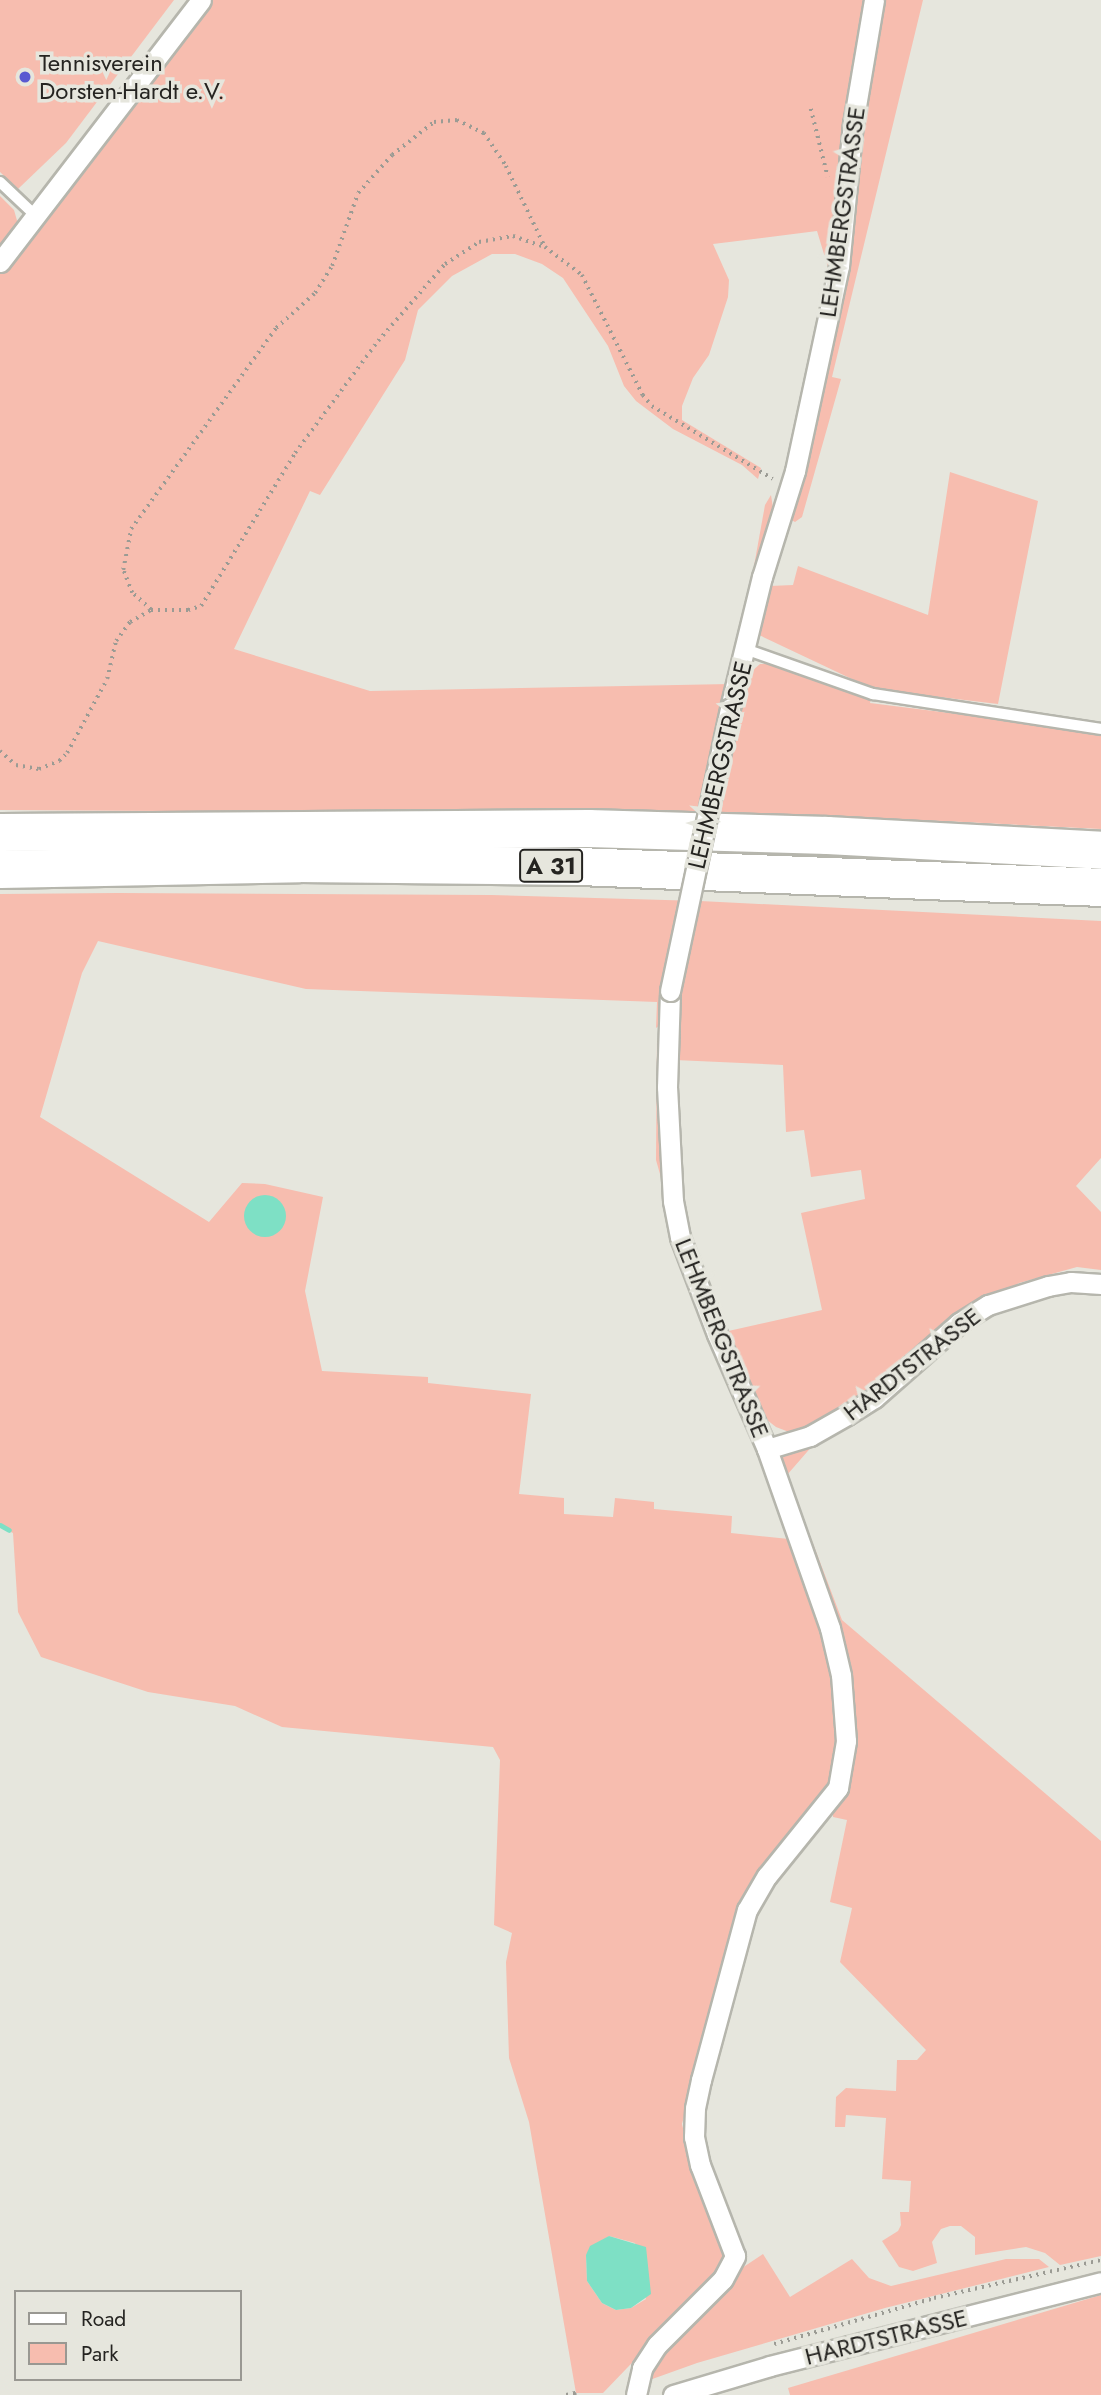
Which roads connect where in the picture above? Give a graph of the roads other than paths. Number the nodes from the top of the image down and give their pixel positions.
1 (201, 0) edge
2 (874, 0) edge
3 (0, 182) edge
4 (36, 216) junction
5 (0, 262) edge
6 (746, 649) junction
7 (1101, 729) edge
8 (0, 832) edge
9 (1101, 839) edge
10 (994, 844) junction
11 (1101, 850) edge
12 (0, 869) edge
13 (1101, 887) edge
14 (1101, 1284) edge
15 (767, 1449) junction
16 (1101, 2282) edge
17 (636, 2395) edge
18 (673, 2395) edge

1 - 4 street
2 - 6 street, LEHMBERGSTRASSE
3 - 4 lane
4 - 5 street
6 - 7 lane
6 - 15 street, LEHMBERGSTRASSE, bridge
8 - 10 highway, A 31
9 - 10 highway
10 - 11 highway, A 31
12 - 13 highway, A 31
14 - 15 street, HARDTSTRASSE
15 - 17 street, LEHMBERGSTRASSE
16 - 18 street, HARDTSTRASSE

